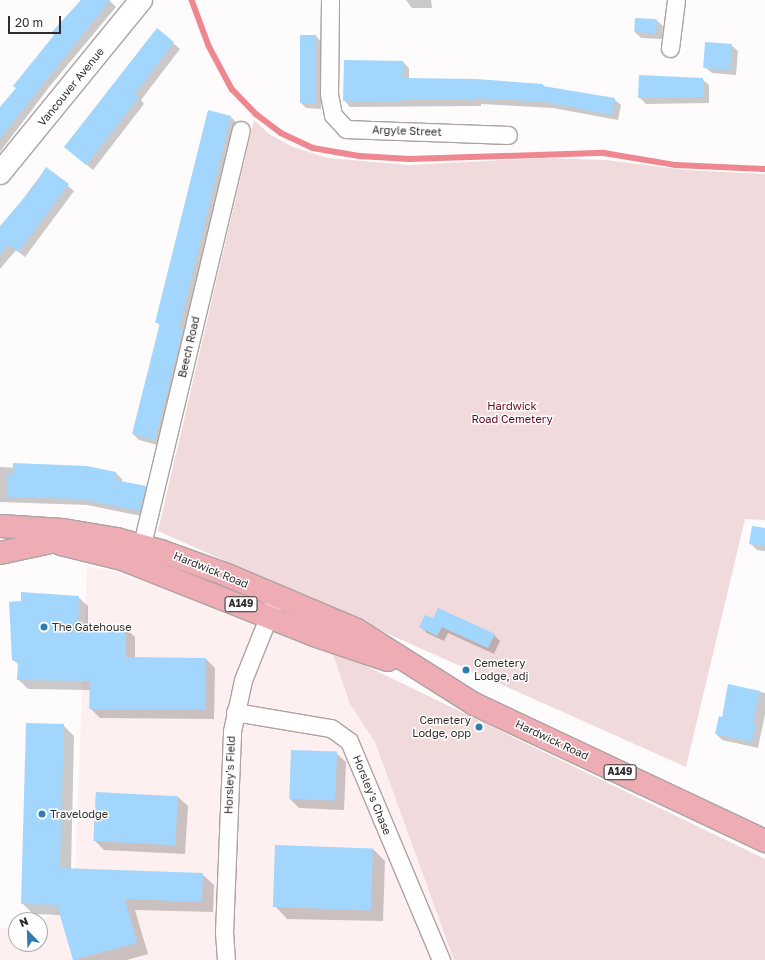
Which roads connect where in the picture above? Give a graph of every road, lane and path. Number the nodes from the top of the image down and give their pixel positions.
1 (141, 0) edge
2 (330, 0) edge
3 (676, 0) edge
4 (670, 48) dead end
5 (241, 130) dead end
6 (508, 135) dead end
7 (0, 173) edge
8 (0, 526) edge
9 (0, 541) edge
10 (51, 542) junction
11 (0, 552) edge
12 (140, 555) junction
13 (272, 606) junction
14 (235, 712) junction
15 (765, 841) edge
16 (226, 960) edge
17 (441, 960) edge

1 - 7 main road, Vancouver Avenue
2 - 6 street, Argyle Street
3 - 4 street
5 - 12 street, Beech Road
8 - 12 main road, Hardwick Road / A149
9 - 10 main road, Hardwick Road / A149
10 - 11 main road, Hardwick Road / A149
10 - 12 main road, Hardwick Road / A149
12 - 13 main road, Hardwick Road / A149
13 - 14 street, Horsley's Field
13 - 15 main road, Hardwick Road / A149
14 - 16 street, Horsley's Field
14 - 17 street, Horsley's Chase

